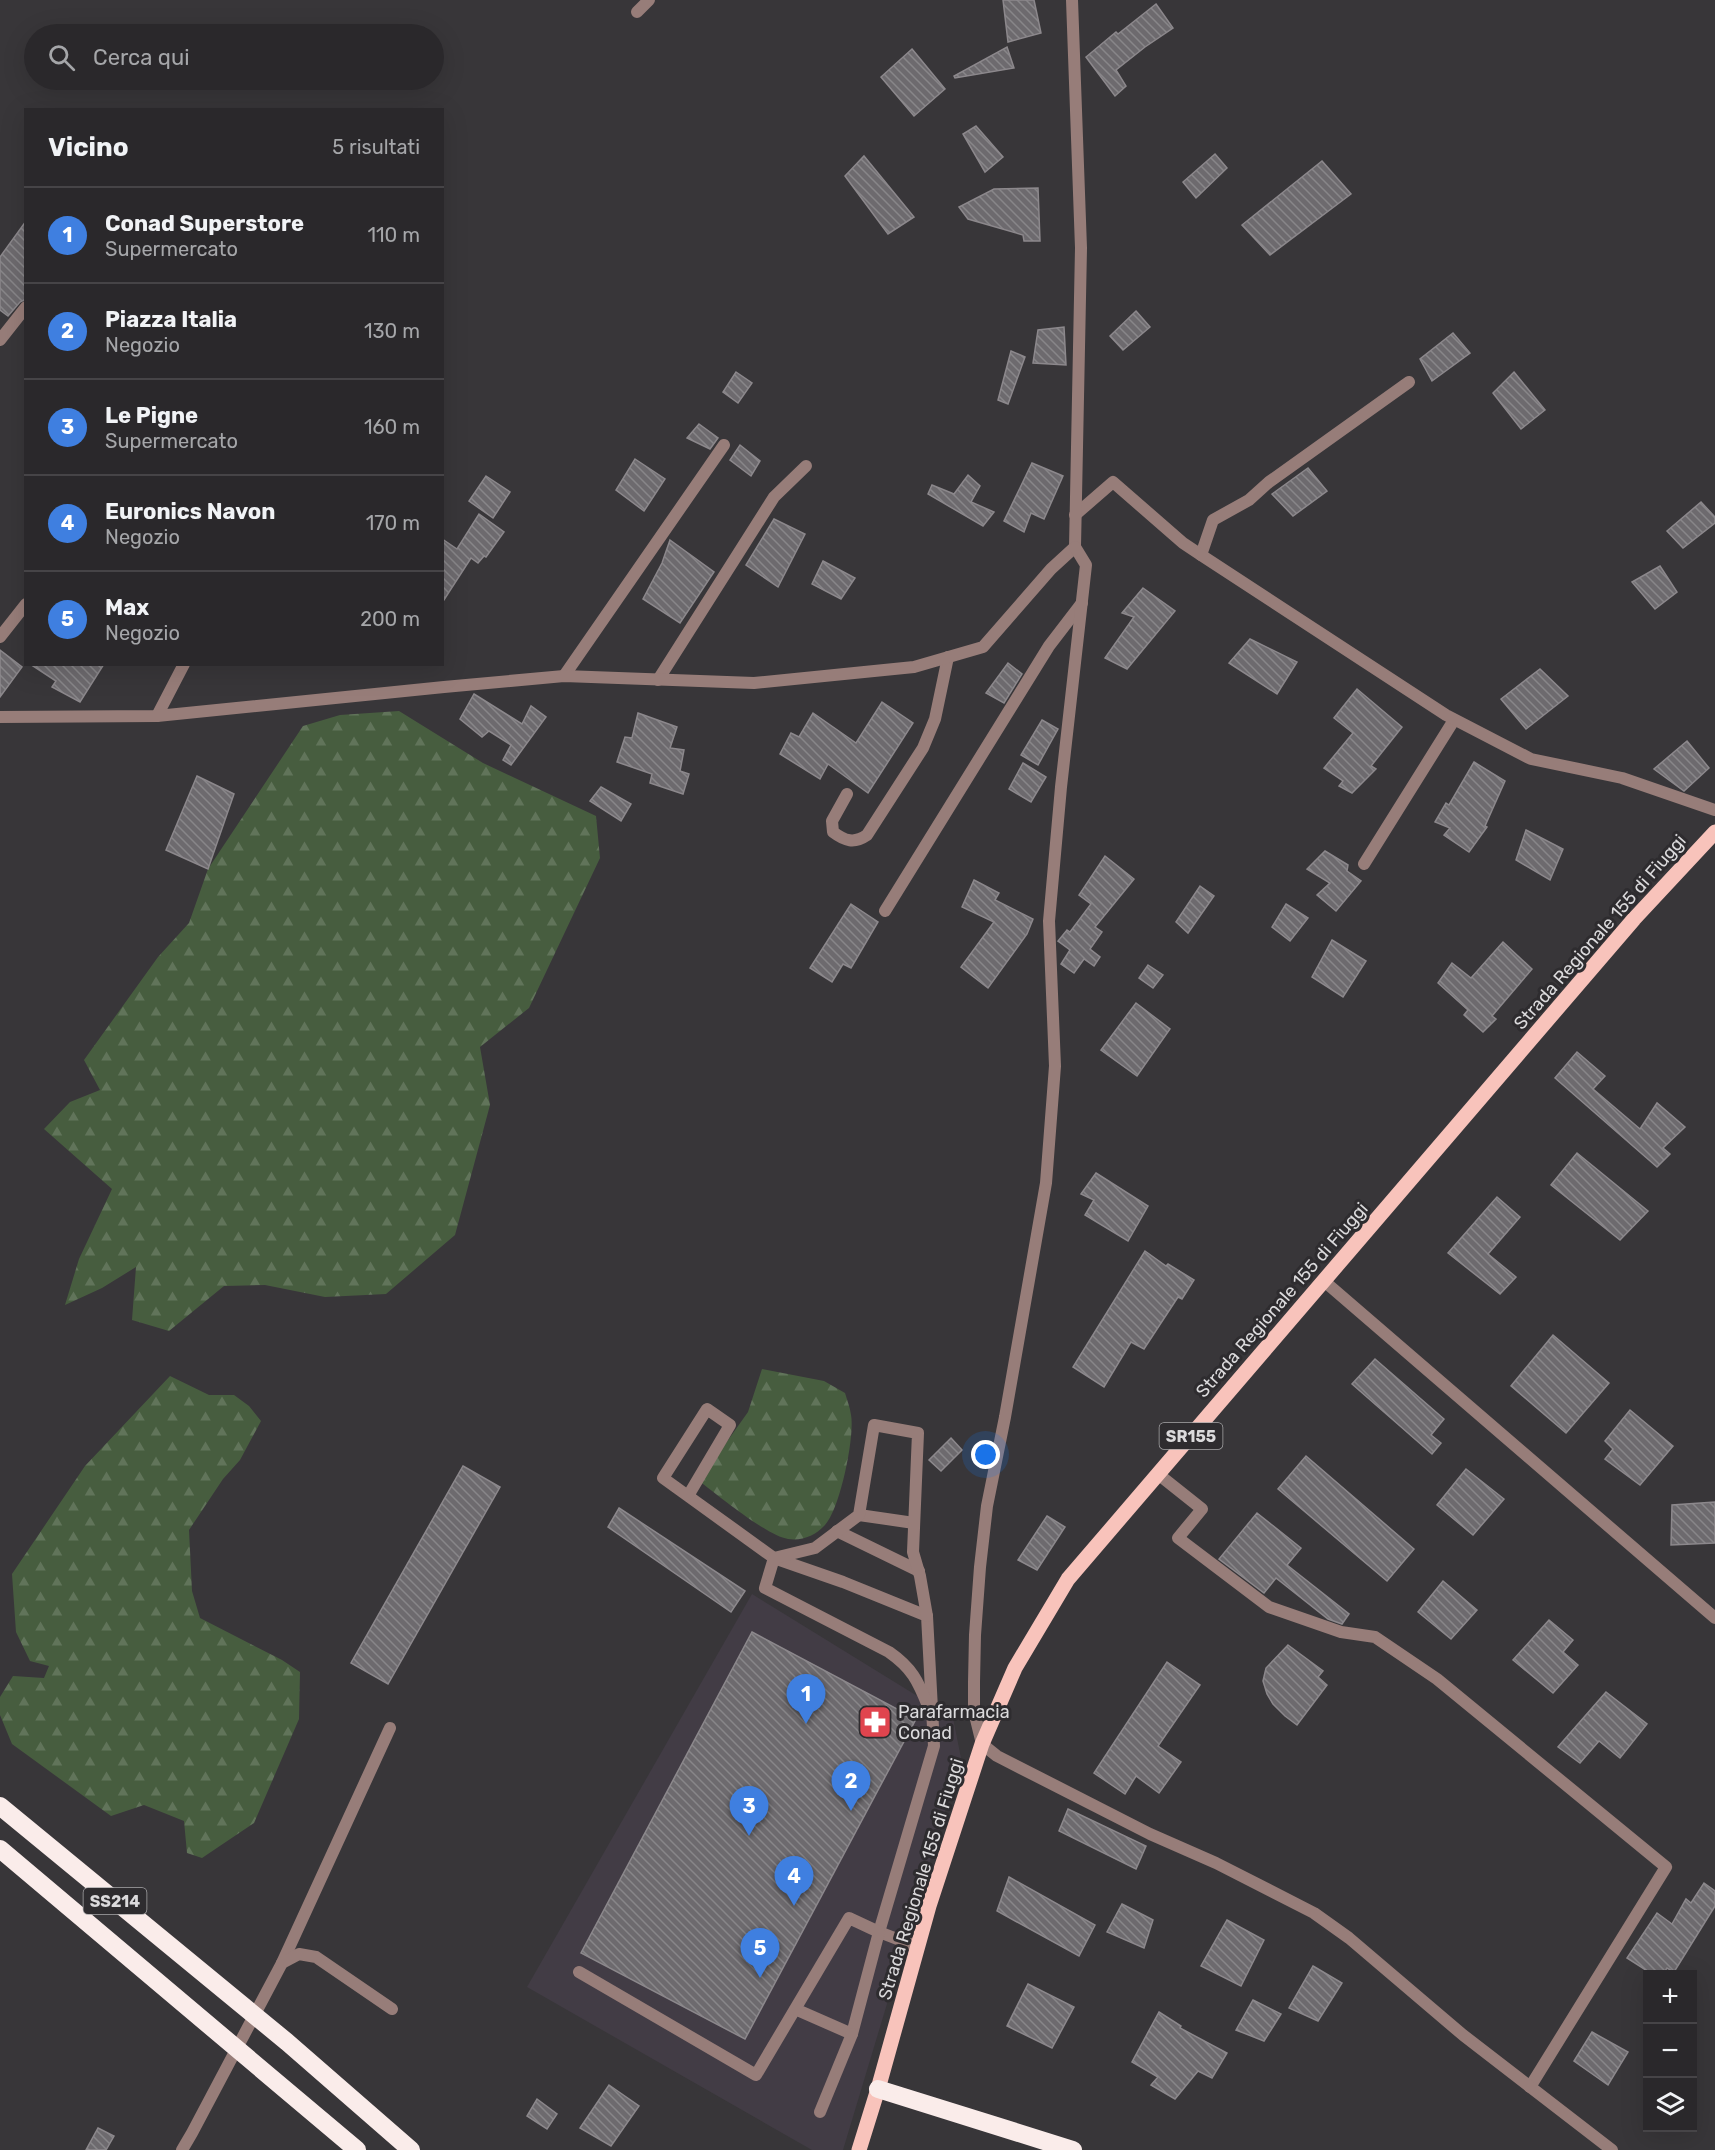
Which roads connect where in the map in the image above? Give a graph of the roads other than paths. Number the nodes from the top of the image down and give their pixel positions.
1 (649, 0) edge
2 (1072, 0) edge
3 (637, 12) dead end
4 (24, 309) edge
5 (0, 340) edge
6 (1409, 382) dead end
7 (724, 444) dead end
8 (806, 466) dead end
9 (1075, 515) junction
10 (1075, 546) junction
11 (1201, 555) junction
12 (1082, 603) junction
13 (24, 607) edge
14 (0, 637) edge
15 (948, 657) junction
16 (183, 666) edge
17 (564, 676) junction
18 (658, 680) junction
19 (157, 716) junction
20 (0, 717) edge
21 (1454, 720) junction
22 (847, 794) dead end
23 (1715, 810) edge
24 (1715, 832) edge
25 (1364, 864) dead end
26 (885, 911) dead end
27 (1324, 1281) junction
28 (1158, 1474) junction
29 (688, 1496) junction
30 (859, 1515) junction
31 (914, 1523) junction
32 (837, 1531) junction
33 (774, 1558) junction
34 (919, 1571) junction
35 (927, 1616) junction
36 (1715, 1618) edge
37 (932, 1716) junction
38 (390, 1728) dead end
39 (982, 1744) junction
40 (0, 1806) edge
41 (0, 1849) edge
42 (879, 1932) junction
43 (918, 1947) junction
44 (282, 1963) junction
45 (579, 1972) dead end
46 (392, 2009) dead end
47 (795, 2009) junction
48 (852, 2034) junction
49 (1530, 2087) junction
50 (878, 2089) junction
51 (820, 2112) dead end
52 (182, 2150) edge
53 (357, 2150) edge
54 (411, 2150) edge
55 (859, 2150) edge
56 (1073, 2150) edge
57 (1612, 2150) edge

1 - 3 street
2 - 9 street
4 - 5 street
6 - 11 street
7 - 17 street
8 - 18 street
9 - 10 street
9 - 11 street
10 - 12 street
10 - 15 street
11 - 21 street
12 - 26 street
12 - 39 street
13 - 14 street
15 - 18 street
15 - 22 street
16 - 19 street
17 - 18 street
17 - 19 street
19 - 20 street
21 - 23 street
21 - 25 street
24 - 27 main road, Strada Regionale 155 di Fiuggi / SR155
27 - 28 main road, Strada Regionale 155 di Fiuggi / SR155
27 - 36 street
28 - 39 main road, Strada Regionale 155 di Fiuggi / SR155
28 - 49 street
29 - 29 street
29 - 33 street
30 - 31 street
30 - 31 street
30 - 32 street
31 - 34 street
32 - 33 street
32 - 34 street
33 - 35 street
33 - 37 street
34 - 35 street
35 - 37 street
37 - 42 street
38 - 44 street
39 - 43 main road, Strada Regionale 155 di Fiuggi / SR155
39 - 49 street
40 - 54 highway, SS214
41 - 53 highway, SS214
42 - 43 street
42 - 47 street
42 - 48 street
43 - 50 main road, Strada Regionale 155 di Fiuggi / SR155
44 - 46 street
44 - 52 street
45 - 47 street
47 - 48 street
48 - 51 street
49 - 57 street
50 - 55 main road, Strada Regionale 155 di Fiuggi / SR155
50 - 56 highway

